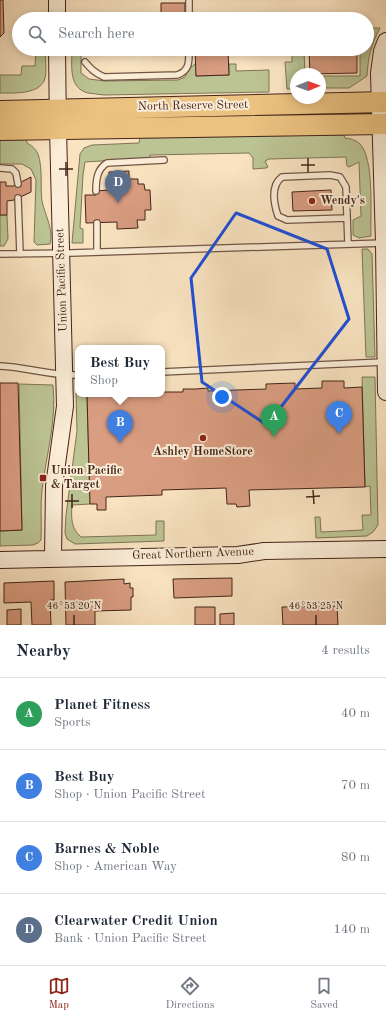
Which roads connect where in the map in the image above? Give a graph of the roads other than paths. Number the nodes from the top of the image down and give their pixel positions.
1 (57, 0) edge
2 (189, 0) edge
3 (57, 12) edge
4 (189, 12) edge
5 (386, 42) edge
6 (57, 56) edge
7 (189, 56) edge
8 (85, 62) dead end
9 (383, 102) edge
10 (57, 110) junction
11 (0, 111) edge
12 (383, 124) edge
13 (0, 130) edge
14 (58, 130) junction
15 (164, 160) dead end
16 (0, 168) edge
17 (18, 184) dead end
18 (96, 190) dead end
19 (18, 198) dead end
20 (347, 218) junction
21 (97, 223) dead end
22 (385, 243) edge
23 (348, 244) junction
24 (97, 252) junction
25 (0, 254) edge
26 (20, 254) junction
27 (61, 254) junction
28 (386, 362) edge
29 (0, 366) edge
30 (165, 372) edge
31 (71, 375) edge
32 (386, 392) edge
33 (386, 549) edge
34 (53, 558) junction
35 (0, 560) edge

1 - 3 street
2 - 4 lane
5 - 9 street
6 - 10 street, Union Pacific Street
7 - 8 lane
9 - 10 highway, North Reserve Street
9 - 12 street
10 - 11 highway, North Reserve Street
10 - 14 street, Union Pacific Street
12 - 14 highway, North Reserve Street
12 - 22 street
13 - 14 highway, North Reserve Street
14 - 27 street, Union Pacific Street
15 - 18 lane
16 - 17 lane
19 - 26 lane
20 - 20 lane
20 - 23 lane
21 - 24 lane
22 - 23 lane
22 - 28 street
23 - 24 lane
24 - 27 lane
25 - 26 lane
26 - 27 lane
27 - 31 street, Union Pacific Street
28 - 30 lane
28 - 32 street
29 - 31 lane
31 - 34 street, Union Pacific Street
33 - 34 street, Great Northern Avenue
34 - 35 street, Great Northern Avenue

